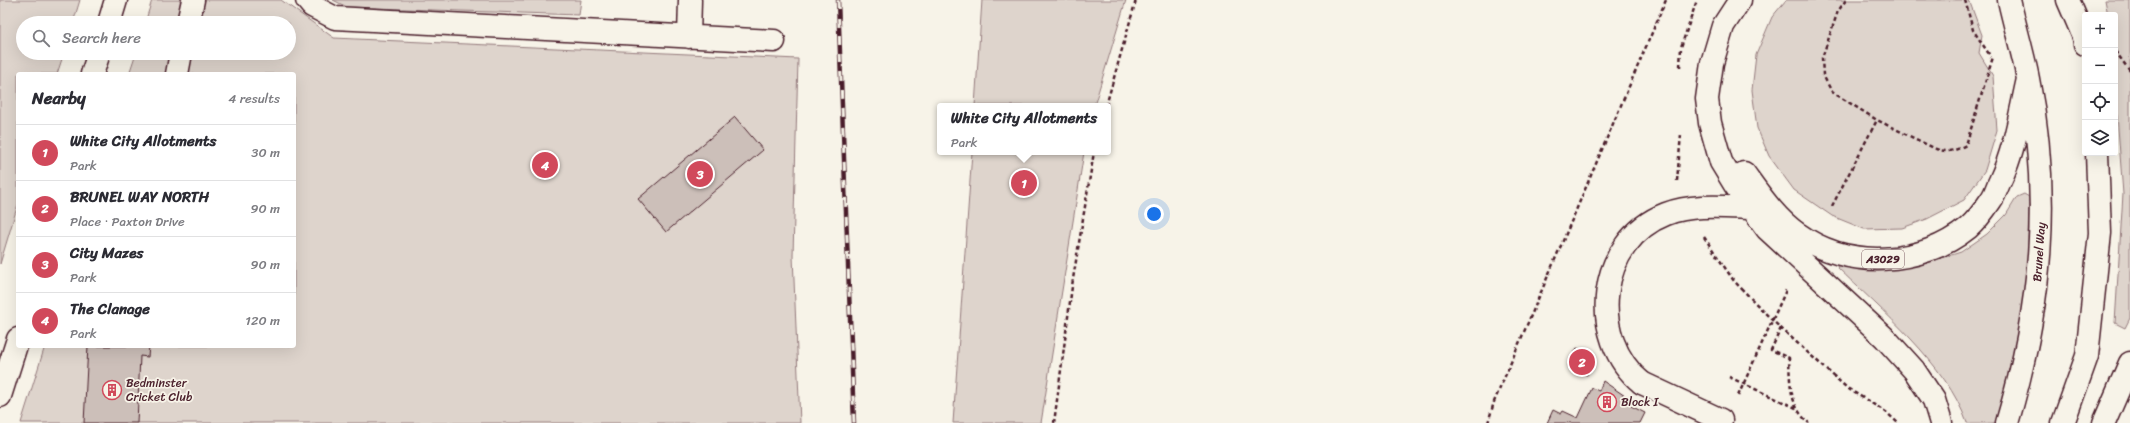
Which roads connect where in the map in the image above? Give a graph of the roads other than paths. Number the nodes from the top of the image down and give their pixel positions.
1 (116, 0) edge
2 (193, 0) edge
3 (307, 0) edge
4 (690, 0) edge
5 (1740, 0) edge
6 (2009, 0) edge
7 (2068, 0) edge
8 (111, 16) edge
9 (190, 16) edge
10 (2082, 33) edge
11 (689, 36) junction
12 (774, 40) dead end
13 (97, 60) edge
14 (180, 60) edge
15 (93, 72) edge
16 (177, 72) edge
17 (2028, 79) junction
18 (1707, 99) junction
19 (2097, 156) edge
20 (1751, 208) junction
21 (16, 345) edge
22 (2130, 363) edge
23 (0, 396) edge
24 (1720, 421) edge
25 (1941, 423) edge
26 (2007, 423) edge
27 (2063, 423) edge
28 (2104, 423) edge

1 - 8 main road
2 - 9 main road
3 - 11 main road
4 - 11 main road
5 - 18 main road
6 - 17 main road, Brunel Way
7 - 10 main road
11 - 12 main road
13 - 15 main road
14 - 16 main road
17 - 18 main road, A3029
17 - 26 main road, Brunel Way
18 - 20 main road
19 - 27 main road
20 - 24 main road
20 - 25 main road
21 - 23 main road
22 - 28 main road

